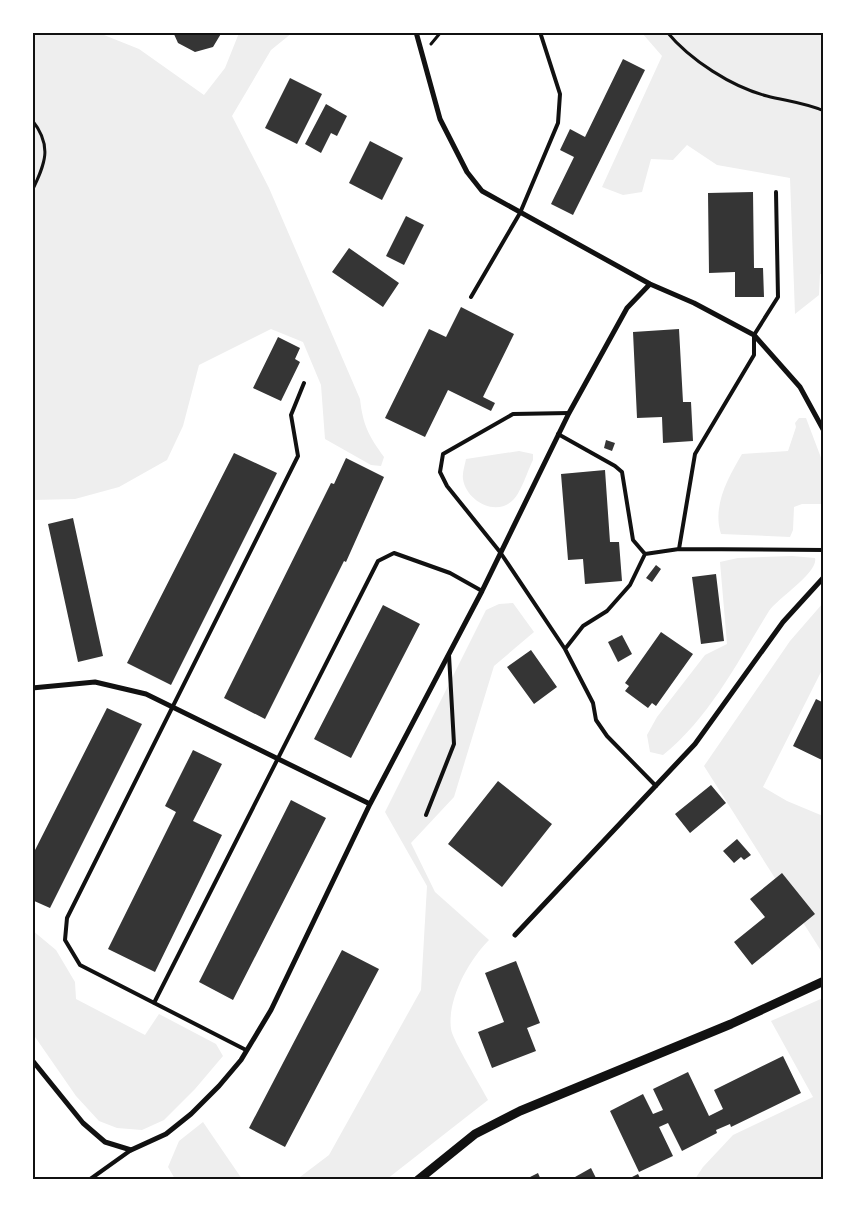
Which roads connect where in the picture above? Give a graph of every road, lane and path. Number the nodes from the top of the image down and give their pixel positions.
1 (416, 32) edge
2 (540, 32) edge
3 (667, 32) edge
4 (824, 111) edge
5 (32, 120) edge
6 (32, 192) edge
7 (776, 192) dead end
8 (520, 213) junction
9 (650, 284) junction
10 (471, 296) dead end
11 (754, 335) junction
12 (304, 383) dead end
13 (569, 412) junction
14 (824, 431) edge
15 (558, 434) junction
16 (679, 549) junction
17 (824, 550) edge
18 (500, 552) junction
19 (645, 554) junction
20 (824, 577) edge
21 (482, 591) junction
22 (565, 649) junction
23 (449, 653) junction
24 (32, 688) edge
25 (173, 707) junction
26 (277, 758) junction
27 (656, 786) junction
28 (370, 804) junction
29 (426, 815) dead end
30 (515, 935) dead end
31 (824, 981) edge
32 (154, 1003) junction
33 (246, 1050) junction
34 (32, 1060) edge
35 (131, 1150) junction
36 (88, 1180) edge
37 (418, 1180) edge

1 - 8 street
2 - 8 lane
3 - 4 path
5 - 6 path
7 - 11 lane
8 - 9 street
8 - 10 lane
9 - 11 street
9 - 13 street
11 - 14 street
11 - 16 lane
12 - 25 lane
13 - 15 street
13 - 18 lane
15 - 18 street
15 - 19 lane
16 - 17 lane
16 - 19 lane
18 - 21 street
18 - 22 lane
19 - 22 lane
20 - 27 street
21 - 23 street
21 - 26 lane
22 - 27 lane
23 - 28 street
23 - 29 lane
24 - 25 street
25 - 26 street
25 - 32 lane
26 - 28 street
26 - 32 lane
27 - 30 street
28 - 33 street
31 - 37 street
32 - 33 lane
33 - 35 street
34 - 35 street
35 - 36 lane

